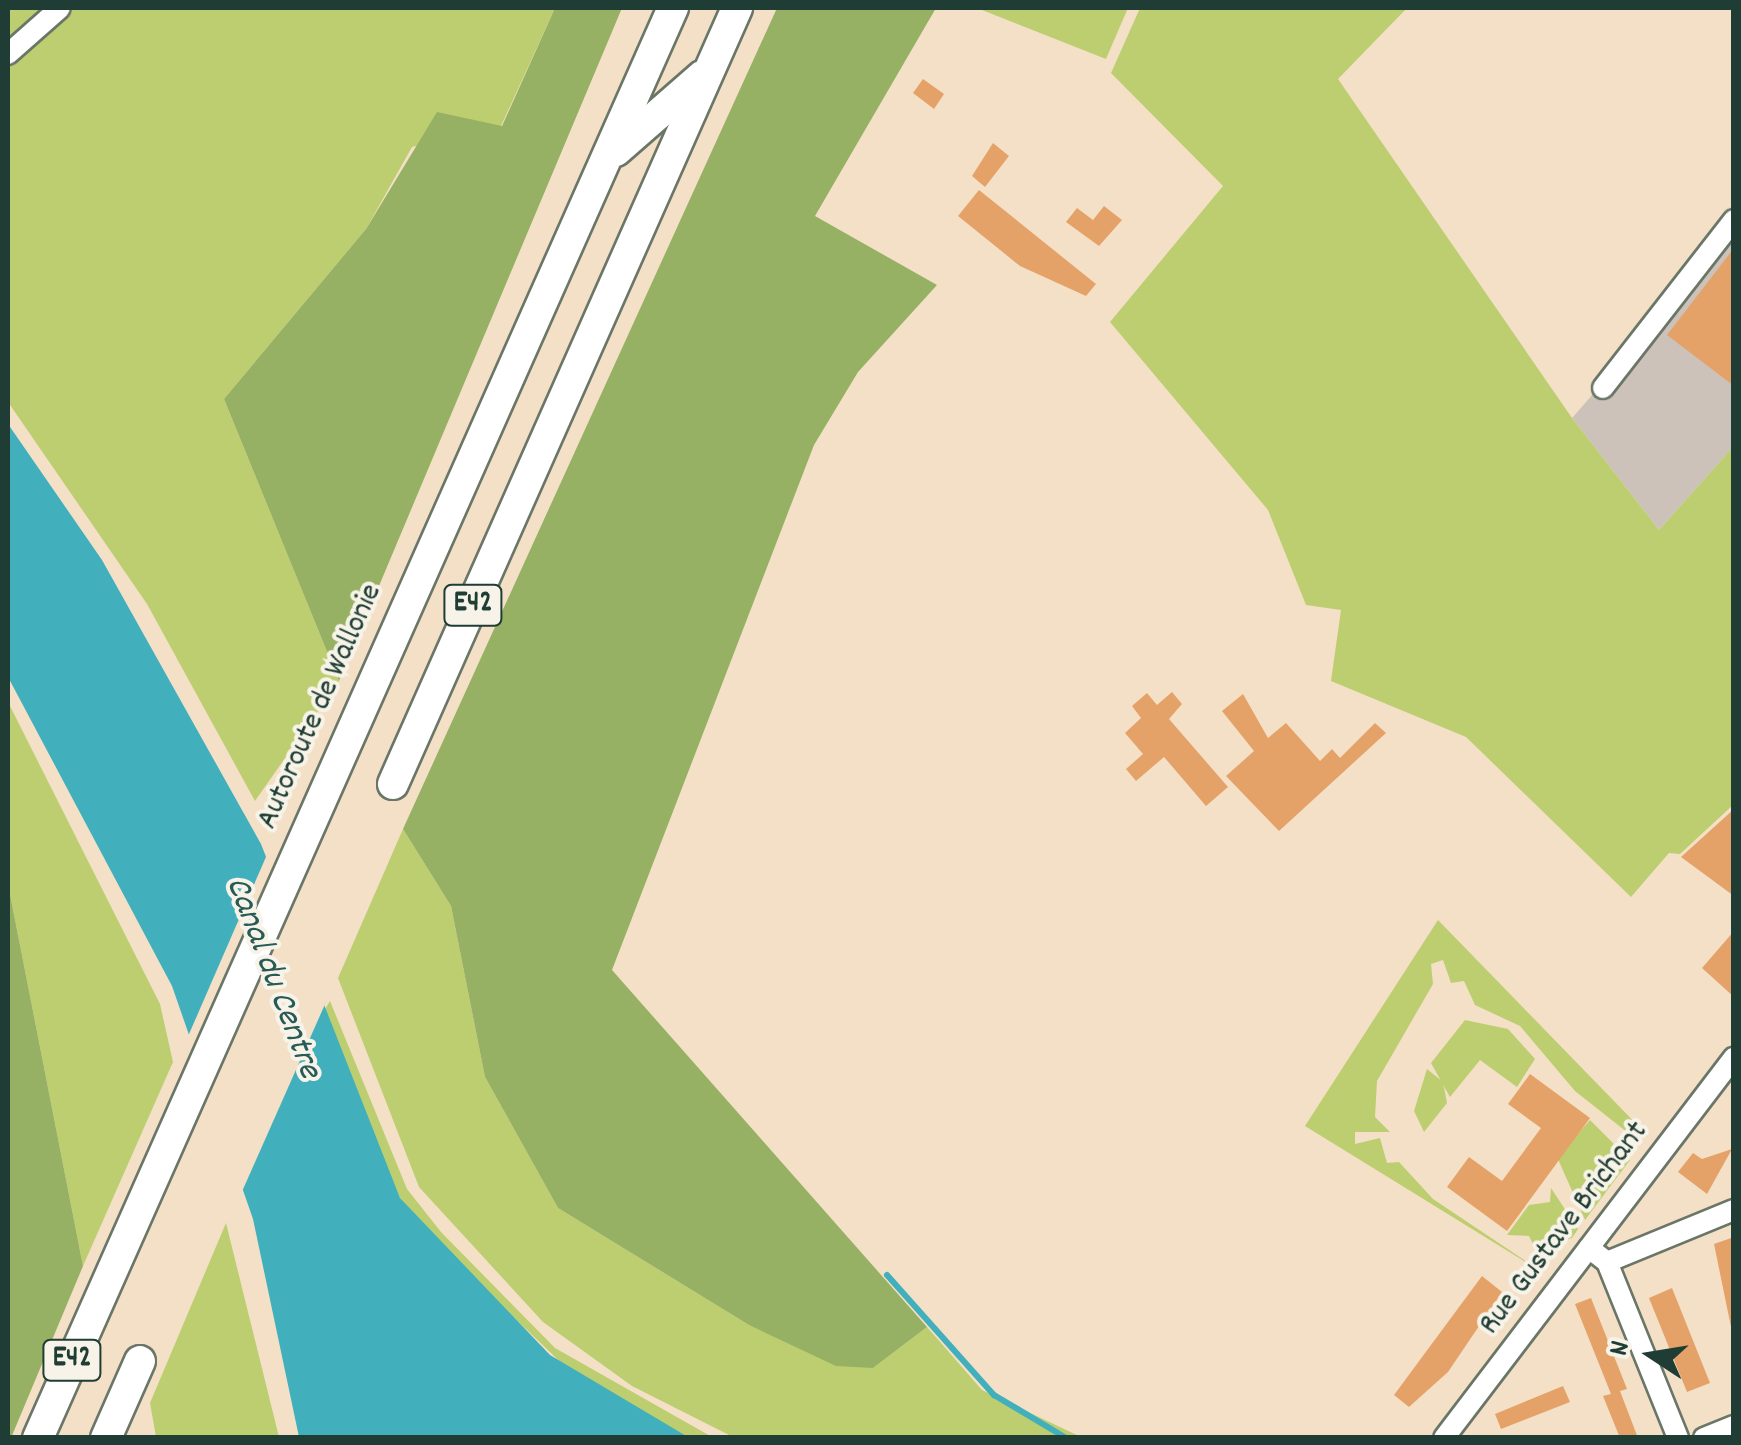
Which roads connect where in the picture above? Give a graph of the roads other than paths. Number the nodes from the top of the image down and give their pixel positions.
1 (60, 8) edge
2 (673, 8) edge
3 (740, 8) edge
4 (8, 54) edge
5 (710, 70) junction
6 (610, 156) junction
7 (1734, 220) edge
8 (1603, 388) dead end
9 (393, 784) dead end
10 (1734, 1058) edge
11 (1734, 1210) edge
12 (1589, 1248) junction
13 (1607, 1262) junction
14 (140, 1360) dead end
15 (1734, 1426) edge
16 (38, 1438) edge
17 (106, 1438) edge
18 (1444, 1438) edge
19 (1678, 1438) edge
20 (1704, 1438) edge

1 - 4 street
2 - 6 highway, Autoroute de Wallonie / E42
3 - 5 highway
5 - 6 highway
5 - 9 highway, E42
6 - 16 highway, Autoroute de Wallonie / E42
7 - 8 street
10 - 12 street, Rue Gustave Brichant
11 - 13 street
12 - 13 street
12 - 18 street, Rue Gustave Brichant
13 - 19 street
14 - 17 highway, E42
15 - 20 street

